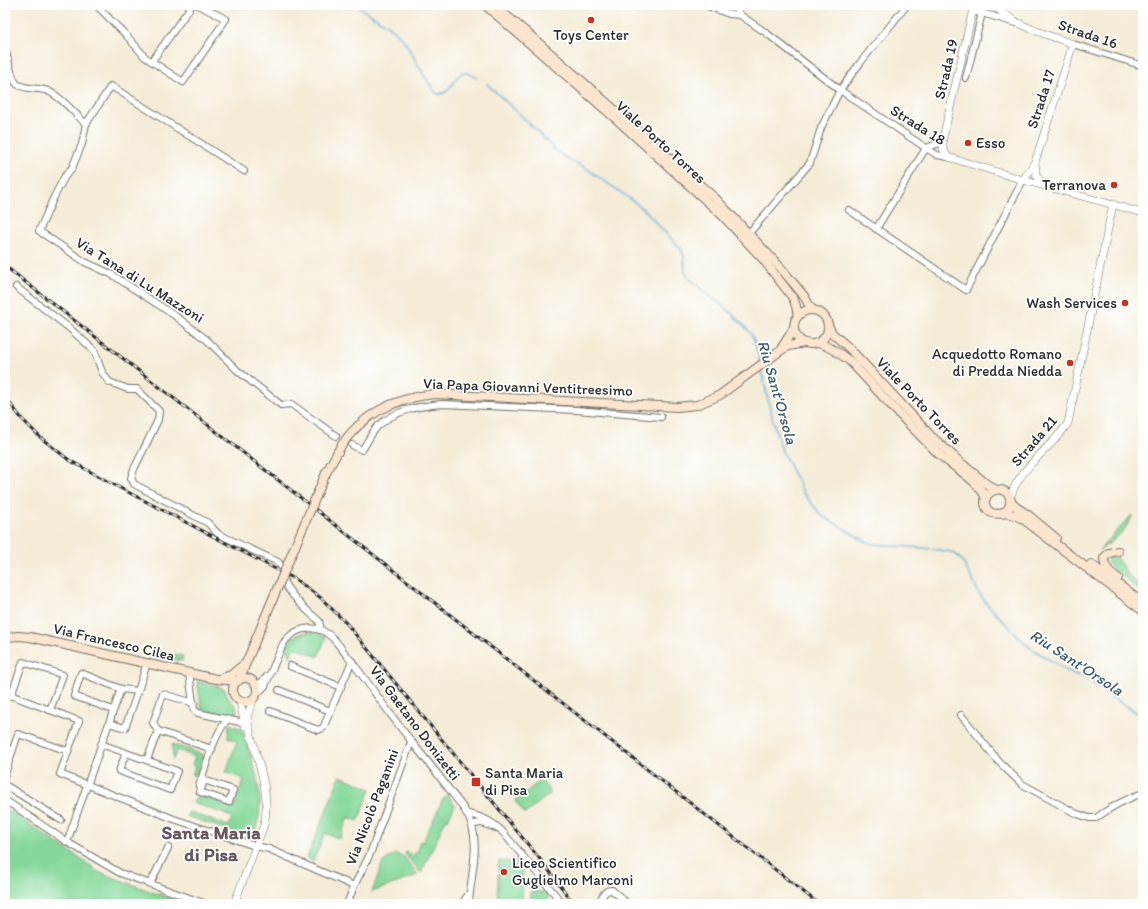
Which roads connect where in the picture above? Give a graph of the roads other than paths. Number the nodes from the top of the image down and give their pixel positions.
1 (96, 5) edge
2 (192, 5) edge
3 (198, 5) edge
4 (485, 5) edge
5 (492, 5) edge
6 (705, 5) edge
7 (734, 5) edge
8 (907, 5) edge
9 (994, 5) edge
10 (983, 7) edge
11 (974, 8) edge
12 (740, 15) junction
13 (1025, 26) junction
14 (1073, 44) junction
15 (5, 49) edge
16 (152, 61) junction
17 (1143, 66) edge
18 (966, 78) dead end
19 (840, 90) junction
20 (86, 124) junction
21 (943, 138) junction
22 (926, 148) junction
23 (948, 158) junction
24 (1035, 162) junction
25 (244, 171) dead end
26 (1023, 180) junction
27 (1044, 185) junction
28 (1113, 204) junction
29 (849, 210) dead end
30 (1143, 213) edge
31 (876, 229) junction
32 (749, 233) junction
33 (16, 287) dead end
34 (812, 310) junction
35 (798, 316) junction
36 (828, 325) junction
37 (794, 328) junction
38 (804, 343) junction
39 (818, 343) junction
40 (780, 351) junction
41 (579, 402) junction
42 (576, 410) junction
43 (661, 417) dead end
44 (336, 436) dead end
45 (352, 445) dead end
46 (1016, 482) junction
47 (1000, 490) junction
48 (986, 498) junction
49 (1010, 499) junction
50 (1002, 514) junction
51 (1118, 551) dead end
52 (1142, 602) edge
53 (1143, 611) edge
54 (321, 630) junction
55 (5, 637) edge
56 (247, 660) junction
57 (352, 661) junction
58 (147, 663) junction
59 (290, 666) dead end
60 (189, 673) junction
61 (270, 674) junction
62 (216, 679) junction
63 (238, 680) junction
64 (254, 682) junction
65 (341, 687) junction
66 (121, 689) junction
67 (233, 690) junction
68 (279, 690) dead end
69 (138, 691) junction
70 (8, 695) edge
71 (254, 697) junction
72 (240, 701) junction
73 (194, 703) junction
74 (50, 710) junction
75 (113, 710) junction
76 (270, 711) dead end
77 (330, 711) junction
78 (961, 715) dead end
79 (227, 720) junction
80 (109, 723) junction
81 (244, 723) junction
82 (158, 731) junction
83 (252, 740) junction
84 (411, 742) junction
85 (101, 744) junction
86 (212, 749) junction
87 (68, 751) junction
88 (126, 752) junction
89 (147, 760) junction
90 (5, 774) edge
91 (5, 785) edge
92 (86, 785) junction
93 (202, 787) junction
94 (1143, 793) edge
95 (5, 800) edge
96 (468, 814) junction
97 (61, 820) dead end
98 (472, 824) junction
99 (501, 830) junction
100 (67, 842) junction
101 (256, 846) junction
102 (168, 848) dead end
103 (150, 884) junction
104 (354, 886) junction
105 (470, 892) junction
106 (206, 904) edge
107 (234, 904) edge
108 (347, 904) edge
109 (462, 904) edge
110 (469, 904) edge
111 (563, 904) edge
112 (598, 904) edge
113 (628, 904) edge

1 - 16 street
2 - 16 street
3 - 16 street
4 - 35 main road, Viale Porto Torres
5 - 32 main road, Viale Porto Torres
6 - 12 street
7 - 12 street, Strada 18
8 - 19 street
9 - 13 street, Strada 16
10 - 11 street, Strada 16
10 - 13 street, Strada 16
10 - 18 street
11 - 21 street, Strada 19
12 - 19 street, Strada 18
13 - 14 street, Strada 16
14 - 17 street, Strada 16
14 - 24 street, Strada 17
15 - 20 street
19 - 22 street, Strada 18
19 - 32 street
20 - 25 street, Via Tana di Lu Mazzoni
20 - 44 street, Via Tana di Lu Mazzoni
21 - 22 street
21 - 23 street, Strada 19
22 - 23 street, Strada 18
22 - 31 street
23 - 26 street, Strada 18
24 - 26 street, Strada 17
24 - 27 street
26 - 27 street, Strada 18
26 - 31 street
27 - 28 street, Strada 18
28 - 30 street, Strada 18
28 - 46 street, Strada 21
29 - 31 street
32 - 34 main road, Viale Porto Torres
33 - 54 street, Via Gaetano Donizetti
34 - 35 main road
34 - 36 main road
35 - 37 main road
36 - 39 main road
36 - 47 main road, Viale Porto Torres
37 - 38 main road
37 - 40 main road, Via Papa Giovanni Ventitreesimo
38 - 39 main road
38 - 40 main road, Via Papa Giovanni Ventitreesimo
39 - 48 main road, Viale Porto Torres
40 - 41 main road, Via Papa Giovanni Ventitreesimo
41 - 42 street
41 - 56 main road, Via Papa Giovanni Ventitreesimo, bridge
42 - 43 street
42 - 45 street
46 - 47 street, Strada 21
46 - 49 street, Strada 21
47 - 48 main road
47 - 49 main road
48 - 50 main road
49 - 50 main road
49 - 52 main road
50 - 53 main road
51 - 52 main road
54 - 57 street, Via Gaetano Donizetti
54 - 61 street
55 - 58 main road, Via Francesco Cilea
56 - 62 main road
56 - 63 main road, Via Papa Giovanni Ventitreesimo
56 - 64 main road
57 - 65 street, Via Gaetano Donizetti
57 - 84 street, Via Gaetano Donizetti
58 - 60 main road, Via Francesco Cilea
58 - 69 street
59 - 65 street
60 - 62 main road, Via Francesco Cilea
60 - 73 street
61 - 64 street
61 - 71 street
62 - 63 main road, Via Francesco Cilea
62 - 67 main road, Via Francesco Cilea
63 - 64 main road
63 - 67 main road
64 - 71 main road
65 - 77 street, Via Gaetano Donizetti
66 - 69 street
66 - 75 street
66 - 75 street
67 - 72 main road
68 - 77 street
69 - 80 street
70 - 74 street
70 - 74 street
71 - 72 main road
71 - 83 street
72 - 81 street
73 - 79 street
73 - 82 street
74 - 87 street
75 - 80 street
76 - 77 street, Via Gaetano Donizetti
78 - 94 street
79 - 81 street
79 - 86 street
80 - 85 street
81 - 83 street
82 - 86 street
82 - 89 street
83 - 101 street
84 - 96 street, Via Gaetano Donizetti
84 - 104 street, Via Nicolò Paganini
85 - 88 street
85 - 92 street
86 - 93 street
87 - 90 street
87 - 92 street
88 - 89 street
88 - 89 street
91 - 97 street
92 - 100 street
92 - 101 street
93 - 93 street
95 - 100 street
96 - 98 street, Via Gaetano Donizetti
96 - 99 street
98 - 99 street
98 - 105 street, Via Gaetano Donizetti
99 - 111 street
100 - 103 street
101 - 104 street
101 - 107 street
102 - 103 street
103 - 106 street
104 - 108 street, Via Nicolò Paganini
105 - 109 street, Via Gaetano Donizetti
105 - 110 street, Via Gaetano Donizetti
112 - 113 street

